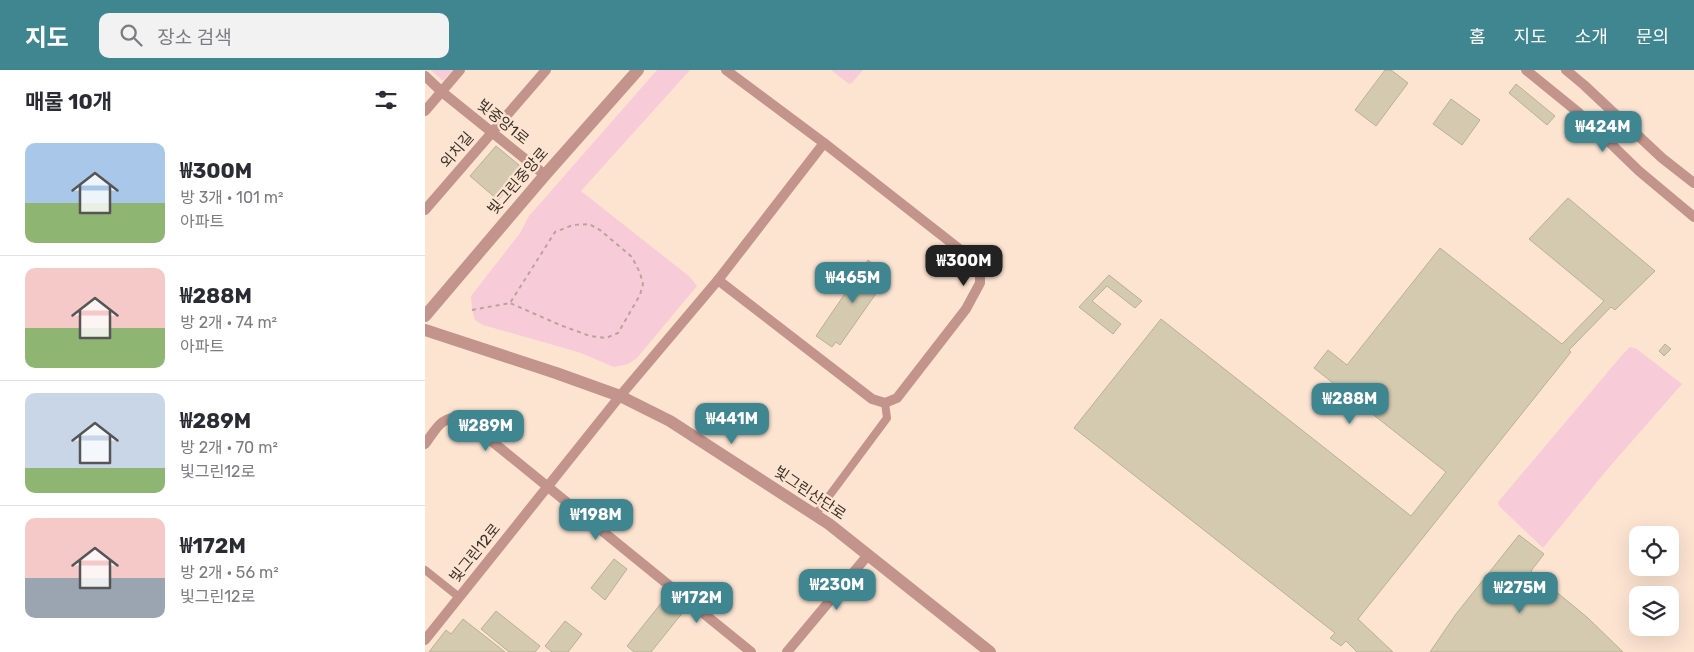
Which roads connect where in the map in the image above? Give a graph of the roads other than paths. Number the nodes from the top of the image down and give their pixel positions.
1 (460, 70) edge
2 (546, 70) edge
3 (637, 70) edge
4 (726, 70) edge
5 (1527, 70) edge
6 (1566, 70) edge
7 (425, 76) edge
8 (442, 92) junction
9 (425, 111) edge
10 (492, 133) junction
11 (824, 143) junction
12 (545, 175) junction
13 (1694, 183) edge
14 (425, 210) edge
15 (1694, 217) edge
16 (719, 280) junction
17 (425, 316) edge
18 (425, 330) edge
19 (620, 396) junction
20 (885, 403) junction
21 (425, 444) edge
22 (548, 486) junction
23 (815, 515) junction
24 (868, 555) junction
25 (425, 570) edge
26 (459, 597) junction
27 (425, 640) edge
28 (751, 652) edge
29 (787, 652) edge
30 (989, 652) edge

1 - 8 street
2 - 10 street, 외치길
3 - 12 street, 빛그린중앙로
4 - 11 street
5 - 15 street
6 - 13 street
7 - 8 street, 빛중앙1로
8 - 9 street
8 - 10 street, 빛중앙1로
10 - 12 street, 빛중앙1로
10 - 14 street, 외치길
11 - 16 street, 빛그린12로
11 - 20 street
12 - 17 street, 빛그린중앙로
16 - 19 street, 빛그린12로
16 - 20 street
18 - 19 street, 빛그린산단로
19 - 22 street, 빛그린12로
19 - 23 street, 빛그린산단로
20 - 23 street
21 - 22 street
22 - 26 street, 빛그린12로
22 - 28 street
23 - 24 street, 빛그린산단로
24 - 29 street
24 - 30 street, 빛그린산단로
25 - 26 street
26 - 27 street, 빛그린12로

